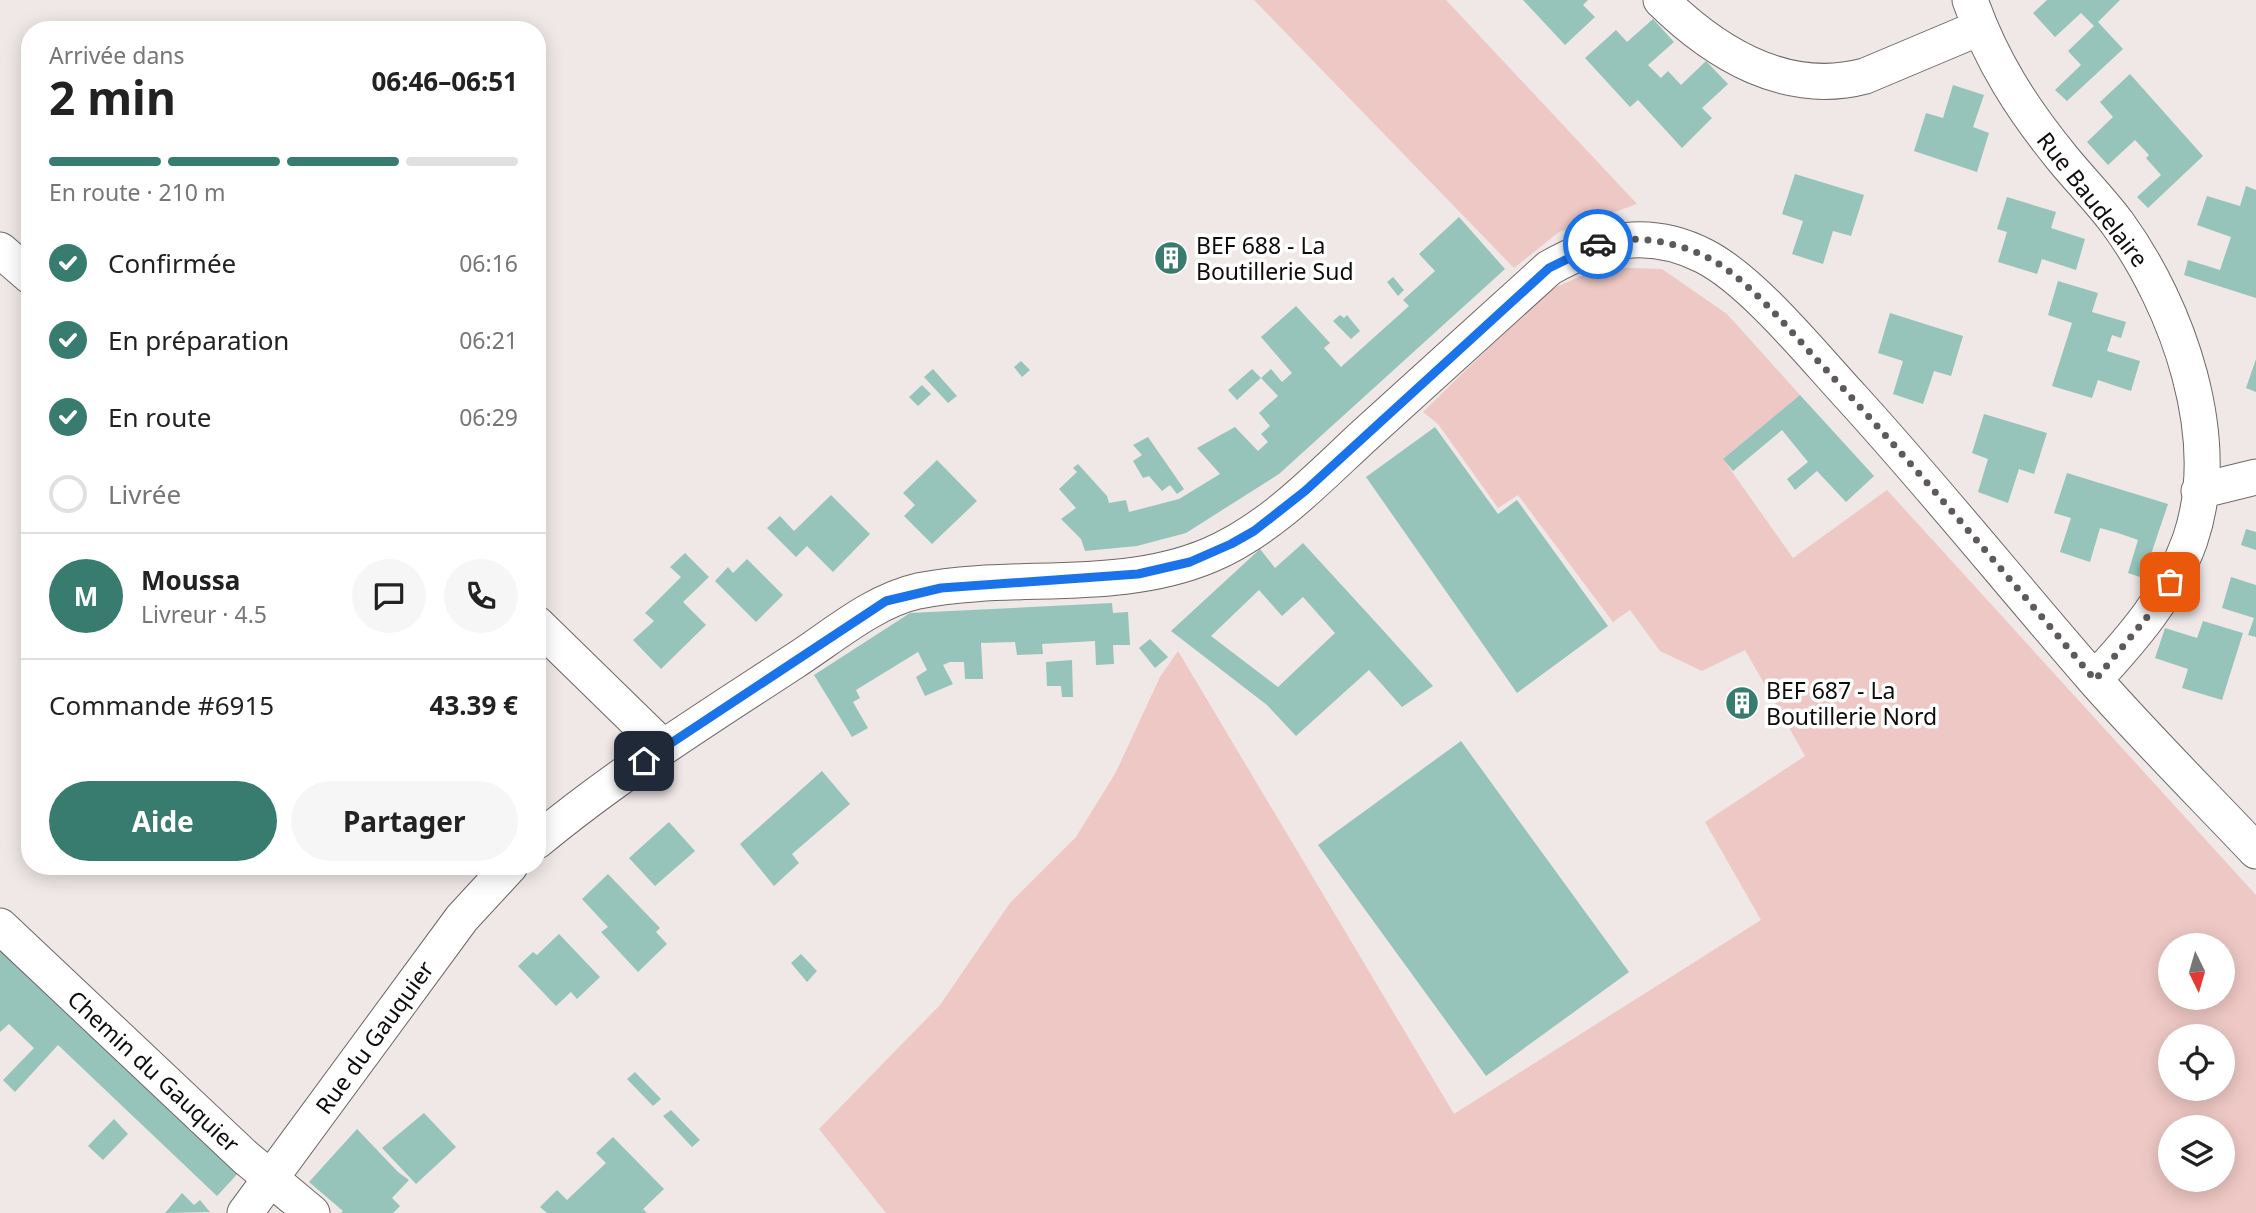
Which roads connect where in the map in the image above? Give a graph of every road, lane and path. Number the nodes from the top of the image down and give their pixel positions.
1 (1661, 0) edge
2 (1975, 14) edge
3 (0, 250) edge
4 (21, 268) edge
5 (2256, 477) edge
6 (2199, 491) junction
7 (546, 633) edge
8 (2095, 680) junction
9 (663, 747) junction
10 (546, 834) edge
11 (2256, 851) edge
12 (502, 875) edge
13 (0, 926) edge
14 (271, 1178) junction
15 (245, 1213) edge
16 (312, 1213) edge

1 - 2 street
2 - 6 street, Rue Baudelaire
3 - 4 street
5 - 6 street
6 - 8 street, Rue Baudelaire
7 - 9 street
8 - 9 street
8 - 11 street
9 - 10 street
12 - 14 street, Rue du Gauquier
13 - 14 street, Chemin du Gauquier
14 - 15 street, Rue du Gauquier
14 - 16 street, Chemin du Gauquier

